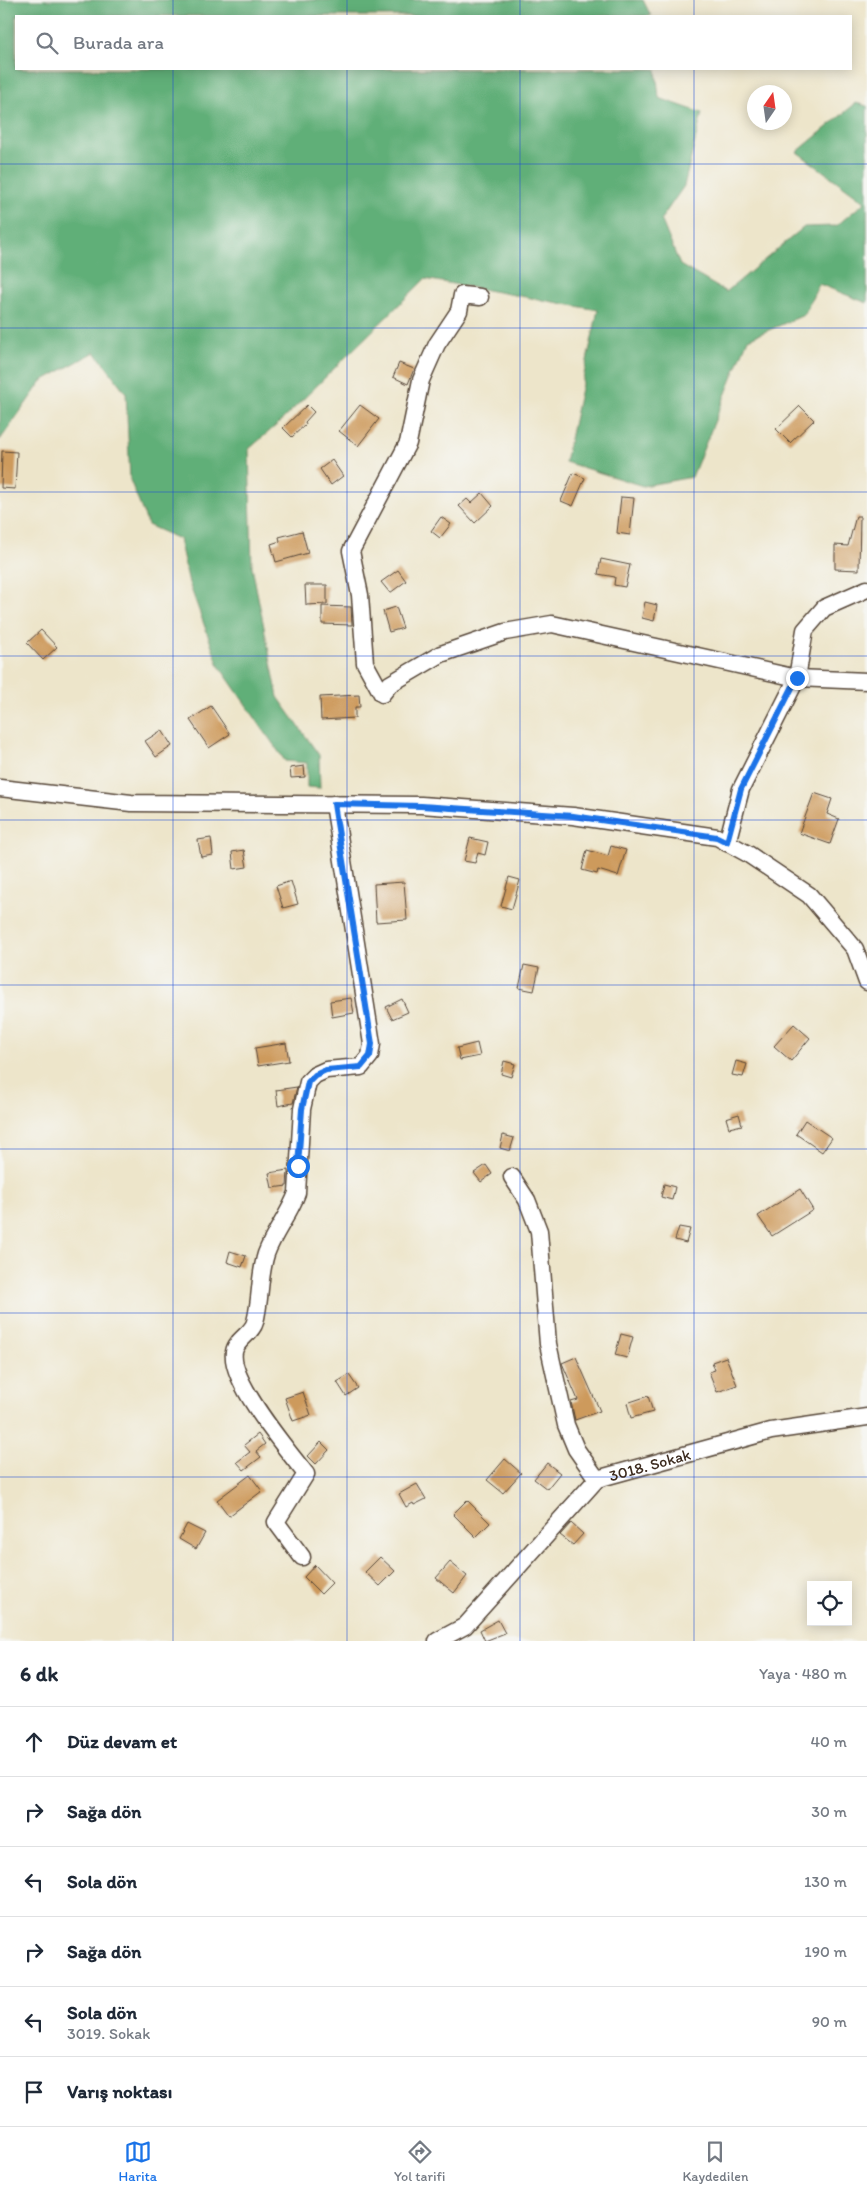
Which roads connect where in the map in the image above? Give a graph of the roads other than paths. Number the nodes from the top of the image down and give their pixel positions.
1 (480, 297) dead end
2 (867, 590) edge
3 (797, 678) junction
4 (867, 681) edge
5 (0, 788) edge
6 (334, 804) junction
7 (727, 842) junction
8 (867, 982) edge
9 (512, 1177) dead end
10 (867, 1417) edge
11 (597, 1479) junction
12 (302, 1557) dead end
13 (437, 1641) edge

1 - 3 street
2 - 3 street
3 - 4 street
3 - 7 street
5 - 6 street
6 - 7 street
6 - 12 street
7 - 8 street
9 - 11 street
10 - 11 street, 3018. Sokak
11 - 13 street, 3018. Sokak

